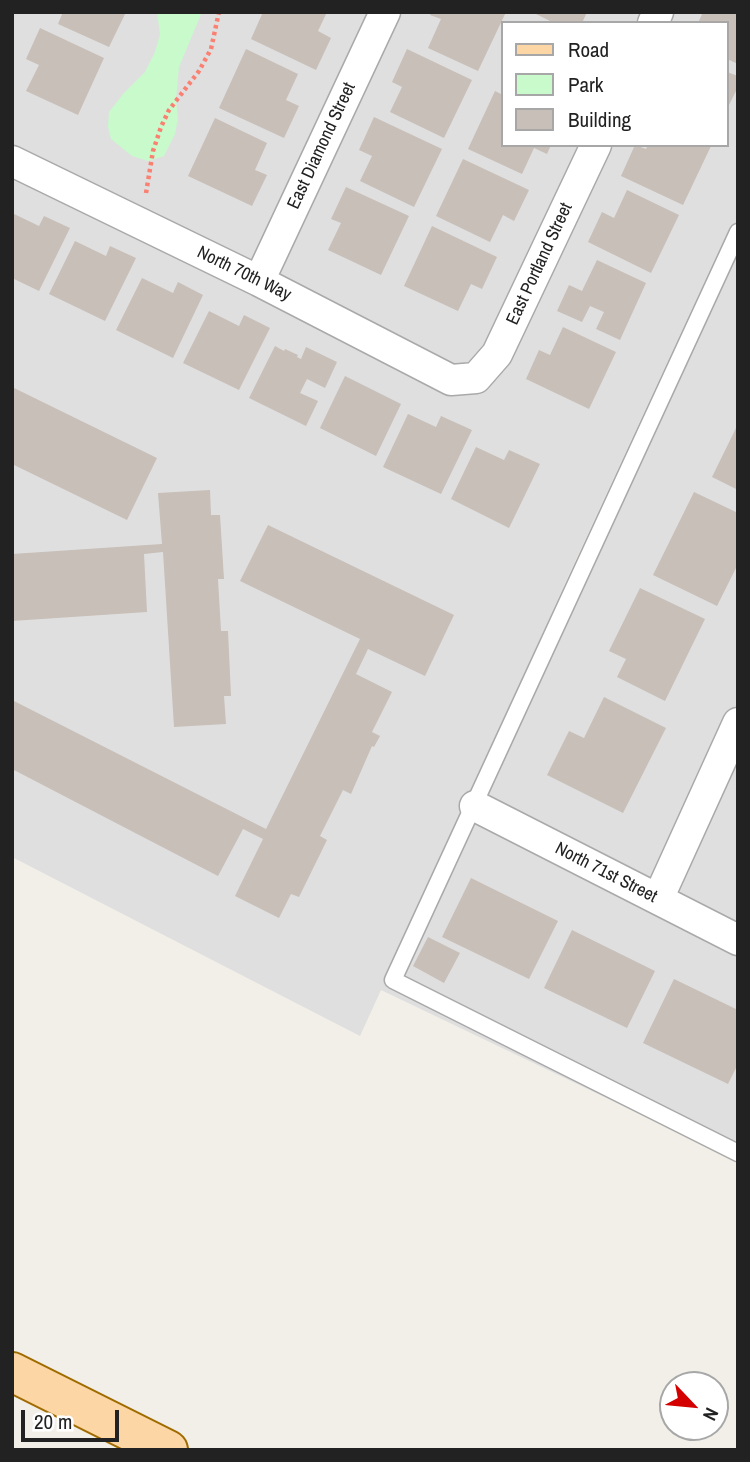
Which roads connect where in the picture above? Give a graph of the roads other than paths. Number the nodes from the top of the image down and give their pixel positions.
1 (386, 12) edge
2 (595, 147) edge
3 (12, 161) edge
4 (738, 232) edge
5 (259, 281) junction
6 (476, 378) joint
7 (738, 723) edge
8 (475, 806) junction
9 (658, 899) junction
10 (738, 940) edge
11 (738, 1153) edge
12 (12, 1372) edge
13 (168, 1450) edge

1 - 5 street, East Diamond Street
2 - 6 street, East Portland Street
3 - 5 street, North 70th Way
4 - 8 lane
5 - 6 street, North 70th Way
7 - 9 street
8 - 9 street, North 71st Street
8 - 11 lane
9 - 10 street, North 71st Street
12 - 13 main road

